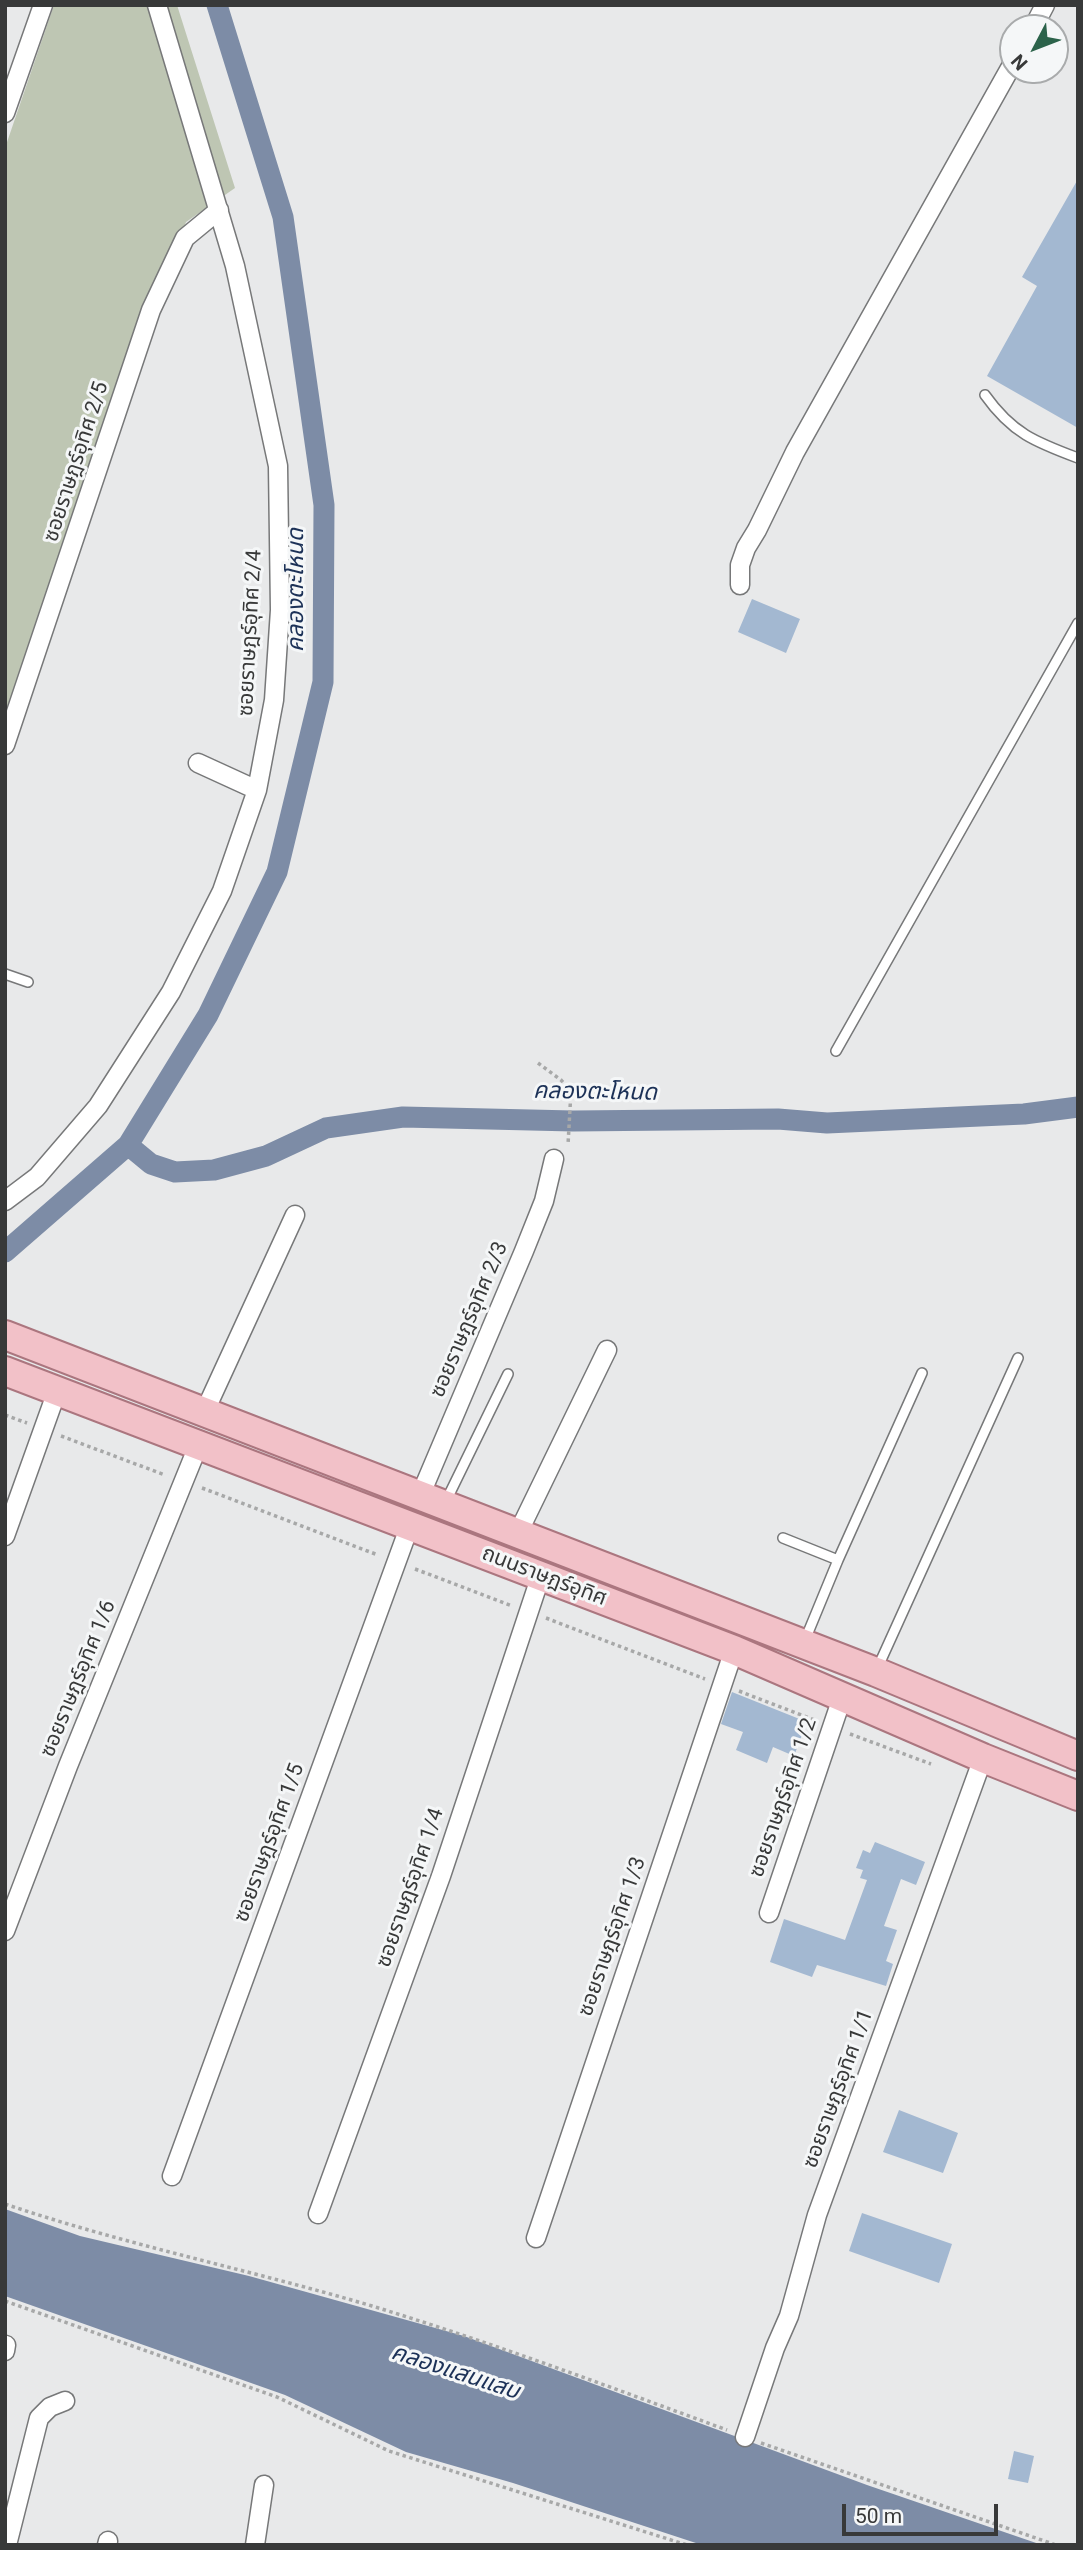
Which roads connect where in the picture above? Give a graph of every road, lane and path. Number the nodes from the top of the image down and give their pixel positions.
1 (43, 5) edge
2 (157, 5) edge
3 (1001, 84) edge
4 (5, 113) edge
5 (219, 210) junction
6 (985, 395) dead end
7 (1078, 458) edge
8 (740, 585) dead end
9 (1078, 623) edge
10 (5, 745) edge
11 (198, 763) dead end
12 (257, 790) junction
13 (5, 974) edge
14 (28, 982) dead end
15 (836, 1051) dead end
16 (538, 1063) dead end
17 (568, 1146) dead end
18 (554, 1160) dead end
19 (5, 1201) edge
20 (295, 1215) dead end
21 (5, 1335) edge
22 (607, 1350) dead end
23 (1018, 1358) dead end
24 (5, 1371) edge
25 (922, 1373) dead end
26 (508, 1374) dead end
27 (57, 1391) junction
28 (204, 1413) junction
29 (198, 1446) junction
30 (432, 1501) junction
31 (410, 1525) junction
32 (518, 1533) junction
33 (5, 1536) edge
34 (783, 1538) dead end
35 (838, 1560) junction
36 (541, 1575) junction
37 (803, 1645) junction
38 (734, 1650) junction
39 (876, 1672) junction
40 (842, 1698) junction
41 (1078, 1756) edge
42 (983, 1758) junction
43 (1078, 1796) edge
44 (769, 1913) dead end
45 (5, 1931) edge
46 (172, 2176) dead end
47 (5, 2204) edge
48 (318, 2214) dead end
49 (536, 2238) dead end
50 (5, 2301) edge
51 (65, 2401) dead end
52 (745, 2437) junction
53 (264, 2485) dead end
54 (7, 2545) edge
55 (255, 2545) edge
56 (687, 2545) edge
57 (1056, 2545) edge

1 - 4 street
2 - 5 street, ซอยราษฎร์อุทิศ 2/4
3 - 8 street
5 - 10 street, ซอยราษฎร์อุทิศ 2/5
5 - 12 street, ซอยราษฎร์อุทิศ 2/4
6 - 7 lane
9 - 15 lane
11 - 12 street
12 - 19 street, ซอยราษฎร์อุทิศ 2/4
13 - 14 lane
16 - 17 path
18 - 30 street, ซอยราษฎร์อุทิศ 2/3
20 - 28 street
21 - 28 main road, ถนนราษฎร์อุทิศ
22 - 32 street
23 - 39 lane
24 - 27 main road, ถนนราษฎร์อุทิศ
25 - 35 lane
26 - 30 lane
27 - 29 main road, ถนนราษฎร์อุทิศ
27 - 33 street
28 - 30 main road, ถนนราษฎร์อุทิศ
29 - 31 main road, ถนนราษฎร์อุทิศ
29 - 45 street, ซอยราษฎร์อุทิศ 1/6
30 - 32 main road, ถนนราษฎร์อุทิศ
31 - 36 main road, ถนนราษฎร์อุทิศ
31 - 46 street, ซอยราษฎร์อุทิศ 1/5
32 - 37 main road, ถนนราษฎร์อุทิศ
34 - 35 lane
35 - 37 lane
36 - 38 main road, ถนนราษฎร์อุทิศ
36 - 48 street, ซอยราษฎร์อุทิศ 1/4
37 - 39 main road, ถนนราษฎร์อุทิศ
38 - 40 main road, ถนนราษฎร์อุทิศ
38 - 49 street, ซอยราษฎร์อุทิศ 1/3
39 - 41 main road, ถนนราษฎร์อุทิศ
40 - 42 main road, ถนนราษฎร์อุทิศ
40 - 44 street, ซอยราษฎร์อุทิศ 1/2
42 - 43 main road, ถนนราษฎร์อุทิศ
42 - 52 street, ซอยราษฎร์อุทิศ 1/1
47 - 52 path
50 - 56 path
51 - 54 street
52 - 57 path
53 - 55 street

